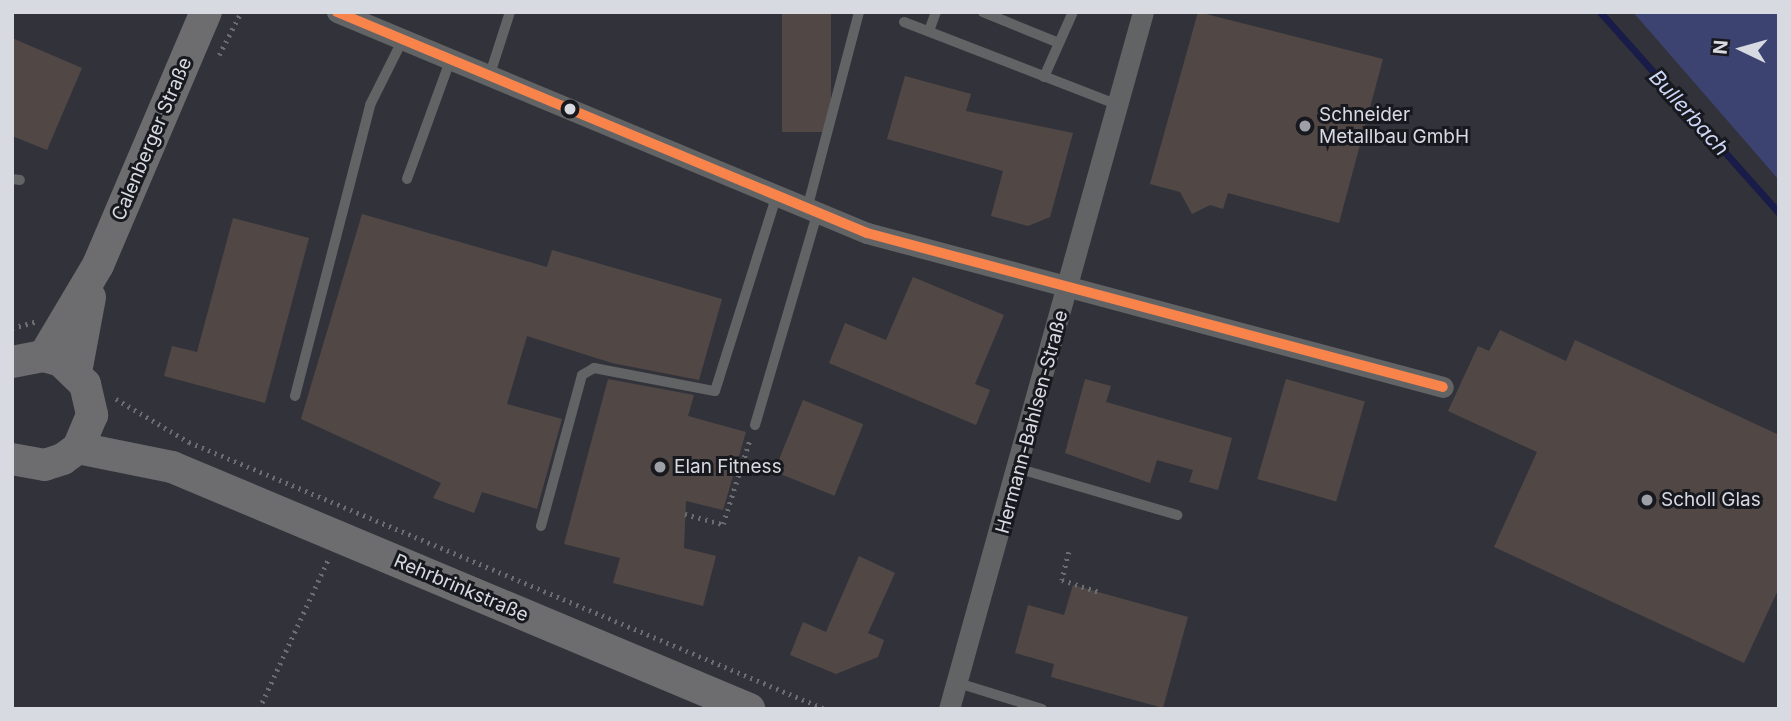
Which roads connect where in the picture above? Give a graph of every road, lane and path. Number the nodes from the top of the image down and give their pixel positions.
1 (206, 12) edge
2 (337, 12) edge
3 (510, 12) edge
4 (859, 12) edge
5 (936, 12) edge
6 (983, 12) edge
7 (1073, 12) edge
8 (1143, 12) edge
9 (904, 22) dead end
10 (929, 31) junction
11 (402, 41) junction
12 (1056, 42) junction
13 (450, 61) junction
14 (489, 77) junction
15 (1044, 77) junction
16 (1118, 105) junction
17 (407, 179) dead end
18 (776, 197) junction
19 (812, 211) junction
20 (98, 265) junction
21 (1068, 290) junction
22 (44, 356) junction
23 (12, 362) edge
24 (76, 372) junction
25 (1443, 387) dead end
26 (295, 396) dead end
27 (102, 404) junction
28 (755, 425) joint
29 (78, 448) junction
30 (12, 459) edge
31 (172, 467) junction
32 (1020, 469) junction
33 (685, 514) dead end
34 (1177, 515) dead end
35 (541, 526) dead end
36 (339, 537) junction
37 (1069, 552) dead end
38 (1098, 592) dead end
39 (958, 682) junction
40 (259, 709) edge
41 (749, 709) edge
42 (825, 709) edge
43 (949, 709) edge
44 (1042, 709) edge

1 - 20 main road, Calenberger Straße
2 - 11 street
3 - 14 lane
4 - 19 lane
5 - 10 lane
6 - 12 lane
7 - 12 lane
8 - 16 street, Hermann-Bahlsen-Straße
9 - 10 lane
10 - 15 lane
11 - 13 street
11 - 26 lane
12 - 15 lane
13 - 14 street
13 - 17 lane
14 - 18 street
15 - 16 lane
16 - 21 street, Hermann-Bahlsen-Straße
18 - 19 street
18 - 35 lane
19 - 21 street
19 - 28 lane
20 - 22 main road, Calenberger Straße
20 - 24 main road, Calenberger Straße
21 - 25 street
21 - 32 street, Hermann-Bahlsen-Straße
22 - 23 main road
22 - 24 main road
24 - 27 main road
27 - 29 main road
27 - 31 main road, Rehrbrinkstraße
27 - 42 path
28 - 33 path
29 - 30 main road
29 - 31 main road, Rehrbrinkstraße
31 - 36 main road, Rehrbrinkstraße
32 - 34 lane
32 - 39 street, Hermann-Bahlsen-Straße
36 - 40 path
36 - 41 main road, Rehrbrinkstraße
37 - 38 path
39 - 43 street, Hermann-Bahlsen-Straße
39 - 44 lane

